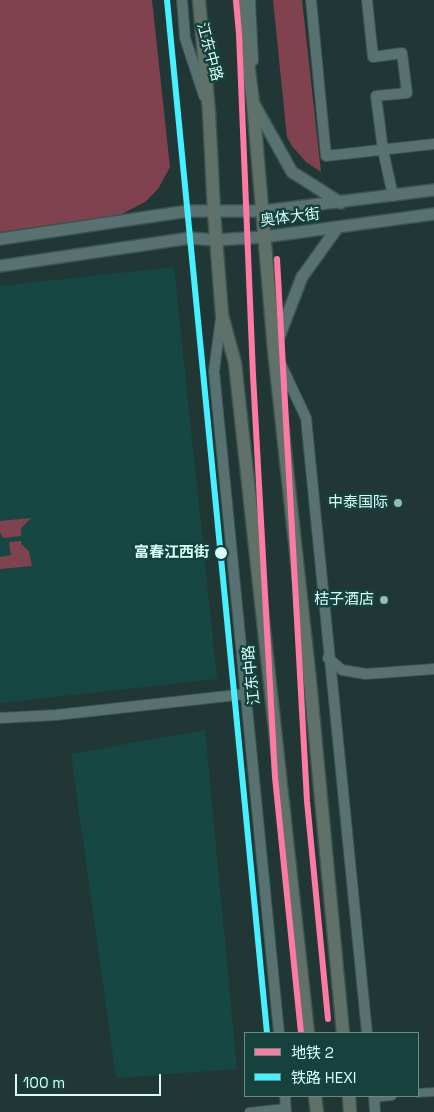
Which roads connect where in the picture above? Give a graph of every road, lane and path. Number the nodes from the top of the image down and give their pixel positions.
1 (182, 0) edge
2 (199, 0) edge
3 (240, 0) edge
4 (250, 0) edge
5 (311, 0) edge
6 (367, 0) edge
7 (253, 102) junction
8 (209, 112) junction
9 (434, 144) edge
10 (383, 150) junction
11 (434, 190) edge
12 (393, 196) junction
13 (341, 202) junction
14 (214, 212) junction
15 (262, 212) junction
16 (434, 214) edge
17 (338, 227) junction
18 (264, 237) junction
19 (0, 238) edge
20 (216, 240) junction
21 (0, 266) edge
22 (222, 315) junction
23 (274, 350) junction
24 (328, 658) junction
25 (434, 669) edge
26 (246, 694) junction
27 (0, 718) edge
28 (279, 1032) edge
29 (308, 1032) edge
30 (343, 1032) edge
31 (367, 1032) edge
32 (434, 1092) edge
33 (419, 1093) edge
34 (285, 1097) edge
35 (315, 1097) edge
36 (349, 1097) edge
37 (374, 1097) edge
38 (286, 1110) edge
39 (249, 1112) edge
40 (317, 1112) edge
41 (350, 1112) edge
42 (375, 1112) edge

1 - 8 street, 江东中路
2 - 8 main road, 江东中路
3 - 7 main road
4 - 7 street
5 - 10 street
6 - 10 street
7 - 13 main road
7 - 15 main road
8 - 14 main road, 江东中路
9 - 10 street
10 - 12 street
11 - 12 main road, 奥体大街
12 - 13 main road, 奥体大街
13 - 15 main road, 奥体大街
14 - 15 main road, 奥体大街
14 - 19 main road, 奥体大街
14 - 20 main road, 江东中路
15 - 18 main road
16 - 17 main road, 奥体大街
17 - 18 main road, 奥体大街
17 - 23 main road
18 - 20 main road, 奥体大街
18 - 23 main road
20 - 21 main road, 奥体大街
20 - 22 main road, 江东中路
22 - 26 street, 江东中路
22 - 29 main road, 江东中路
23 - 24 street
23 - 30 main road
24 - 25 street
24 - 31 street
26 - 27 street
26 - 28 street, 江东中路
32 - 33 street
34 - 38 street
35 - 40 main road
36 - 41 main road
37 - 42 street
38 - 39 street

